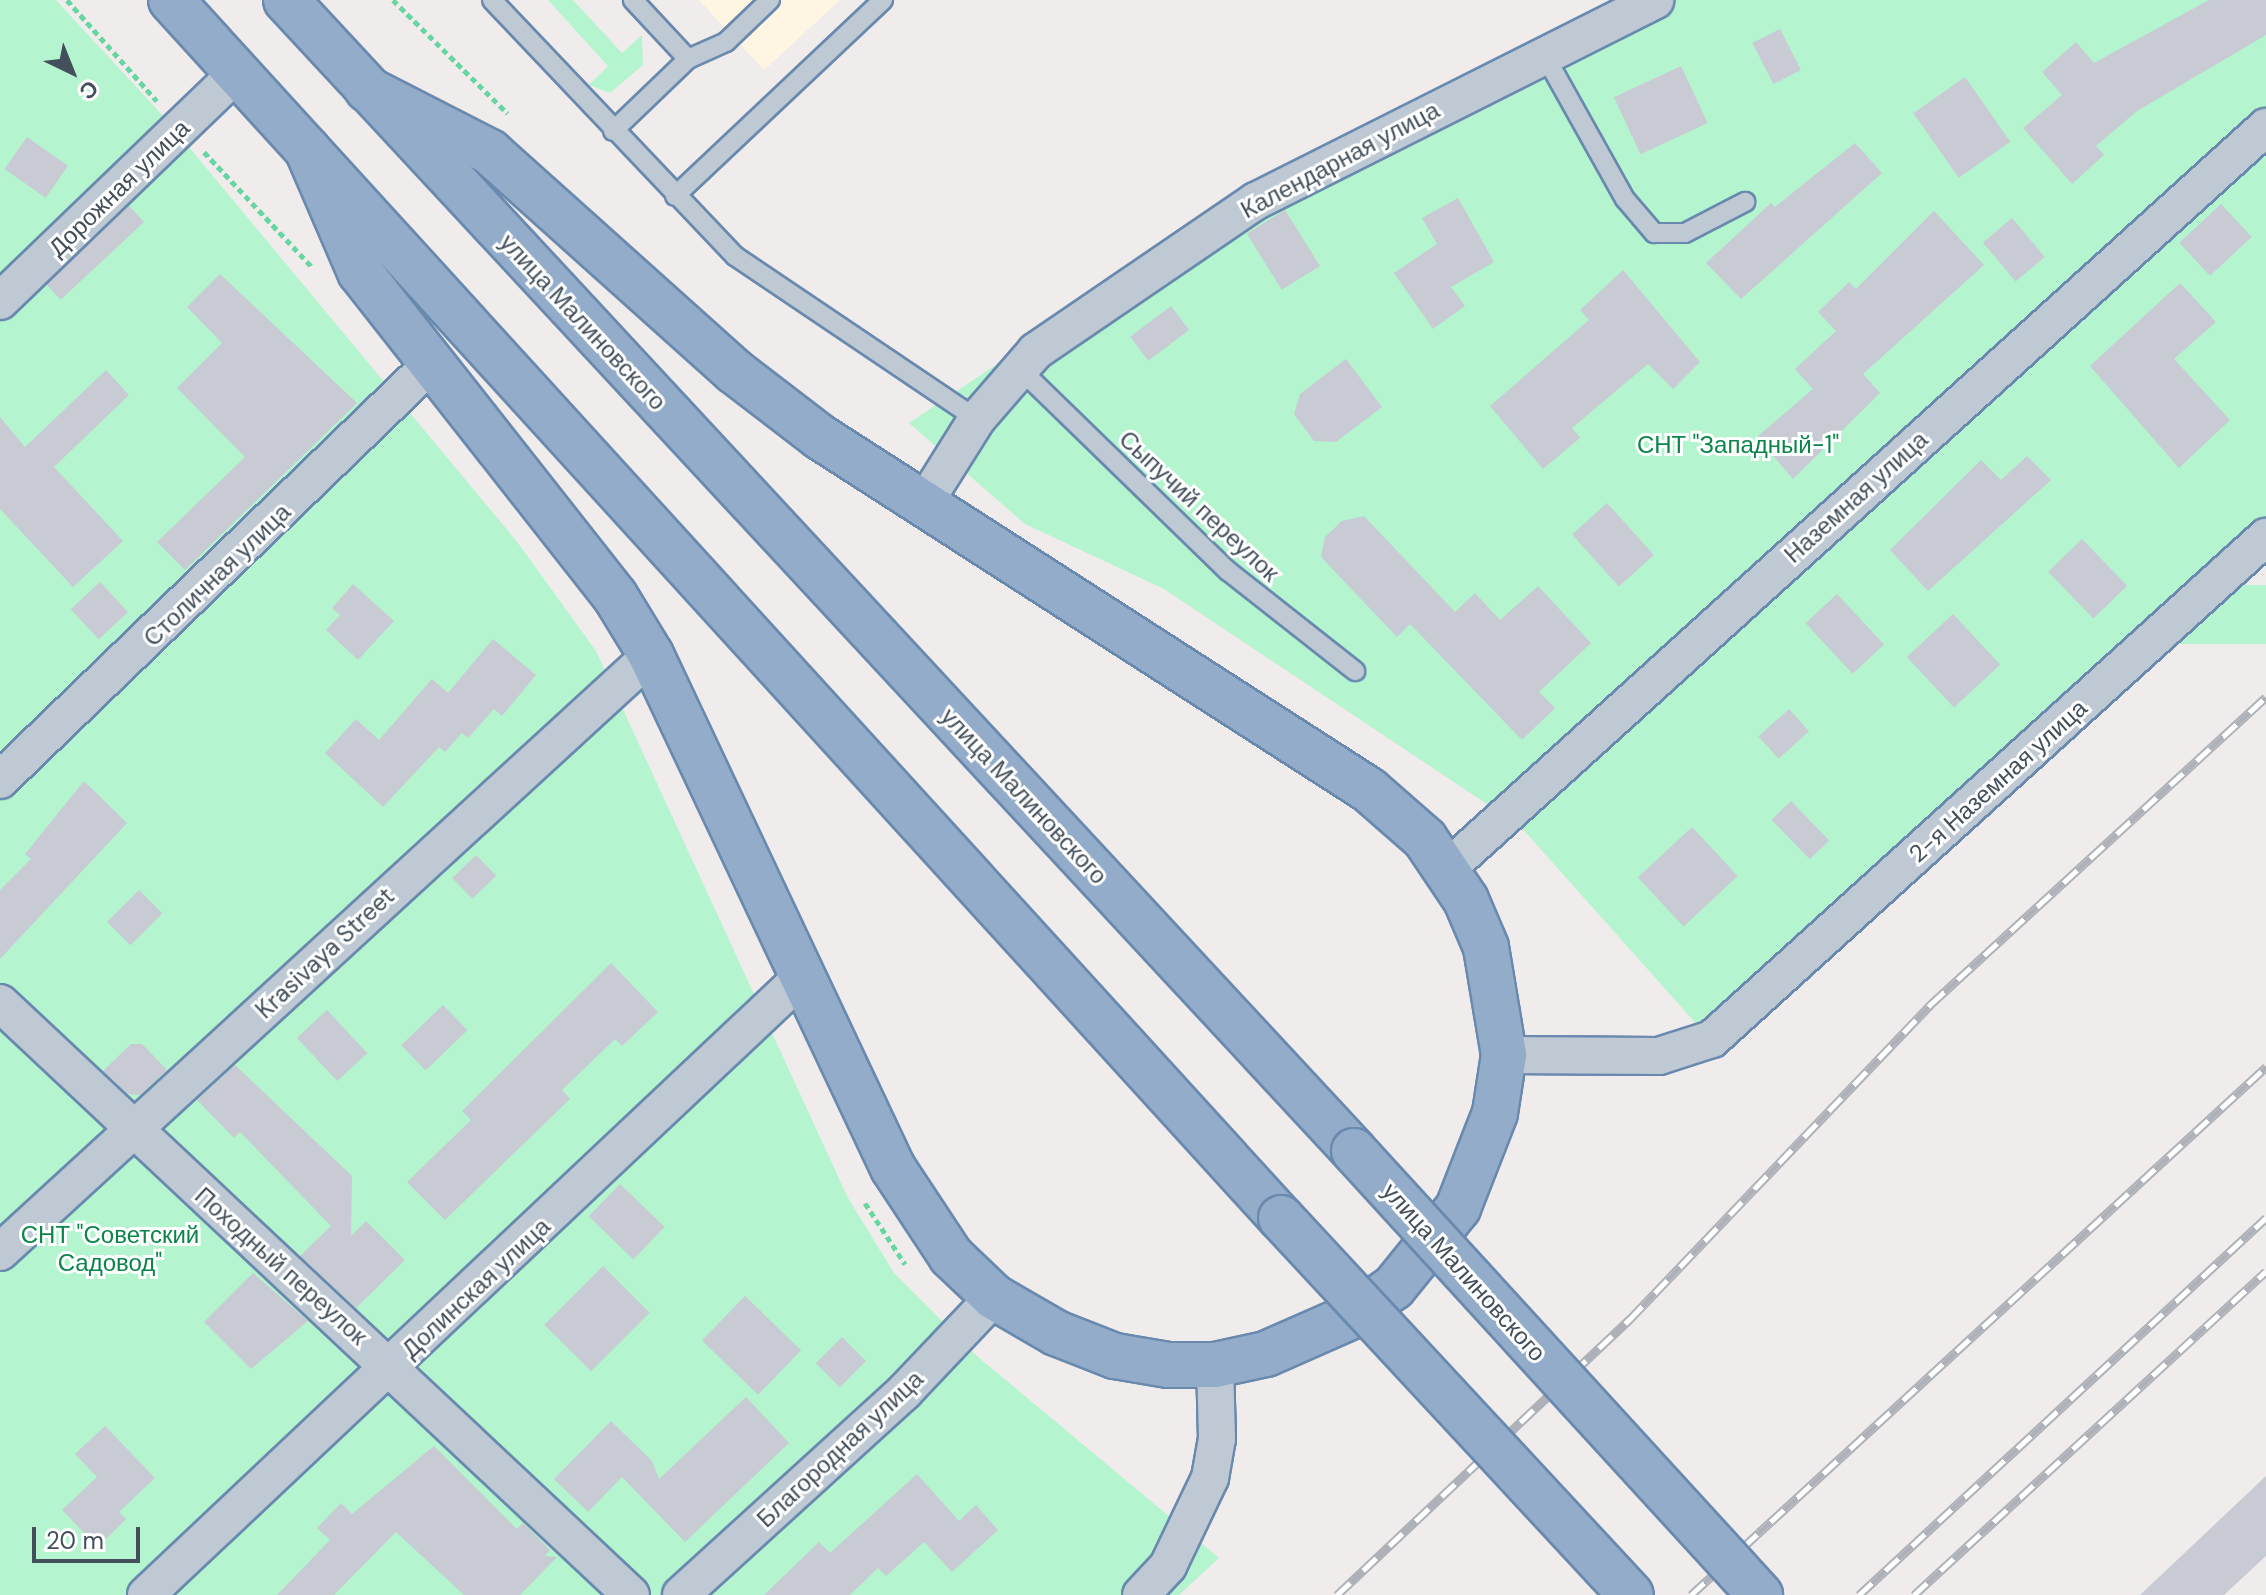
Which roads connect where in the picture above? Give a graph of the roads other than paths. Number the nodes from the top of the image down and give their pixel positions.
1 (171, 0) edge
2 (286, 0) edge
3 (492, 0) edge
4 (633, 0) edge
5 (770, 0) edge
6 (883, 0) edge
7 (1655, 0) edge
8 (1545, 56) junction
9 (688, 59) junction
10 (237, 73) junction
11 (367, 89) junction
12 (2266, 127) edge
13 (613, 131) junction
14 (307, 149) junction
15 (675, 196) junction
16 (1745, 202) dead end
17 (0, 301) edge
18 (430, 365) junction
19 (1018, 367) junction
20 (977, 419) junction
21 (923, 505) junction
22 (2266, 537) edge
23 (651, 655) junction
24 (1355, 671) dead end
25 (0, 780) edge
26 (1448, 868) junction
27 (802, 977) junction
28 (0, 1003) edge
29 (1504, 1055) junction
30 (133, 1130) junction
31 (0, 1252) edge
32 (994, 1297) junction
33 (1215, 1365) junction
34 (392, 1367) junction
35 (146, 1595) edge
36 (631, 1595) edge
37 (681, 1595) edge
38 (1141, 1595) edge
39 (1631, 1595) edge
40 (1760, 1595) edge

1 - 10 highway
2 - 11 highway, улица Малиновского
3 - 13 lane
4 - 9 lane
5 - 9 lane
6 - 15 lane
7 - 8 street, Календарная улица
8 - 16 lane
8 - 19 street, Календарная улица
9 - 13 lane
10 - 14 highway
10 - 17 street, Дорожная улица
11 - 21 highway
11 - 40 highway, улица Малиновского, bridge
12 - 26 street, Наземная улица
13 - 15 lane
14 - 18 highway
14 - 39 highway, bridge
15 - 20 lane
18 - 23 highway
18 - 25 street, Столичная улица
19 - 20 street, Календарная улица
19 - 24 lane, Сыпучий переулок
20 - 21 street, Календарная улица
21 - 26 highway
22 - 29 street, 2-я Наземная улица
23 - 27 highway
23 - 30 street, Krasivaya Street
26 - 29 highway
27 - 32 highway
27 - 34 street, Долинская улица
28 - 30 street, Походный переулок
29 - 33 highway
30 - 31 street, Krasivaya Street
30 - 34 street, Походный переулок
32 - 33 highway
32 - 37 street, Благородная улица
33 - 38 street
34 - 35 street, Долинская улица
34 - 36 street, Походный переулок

